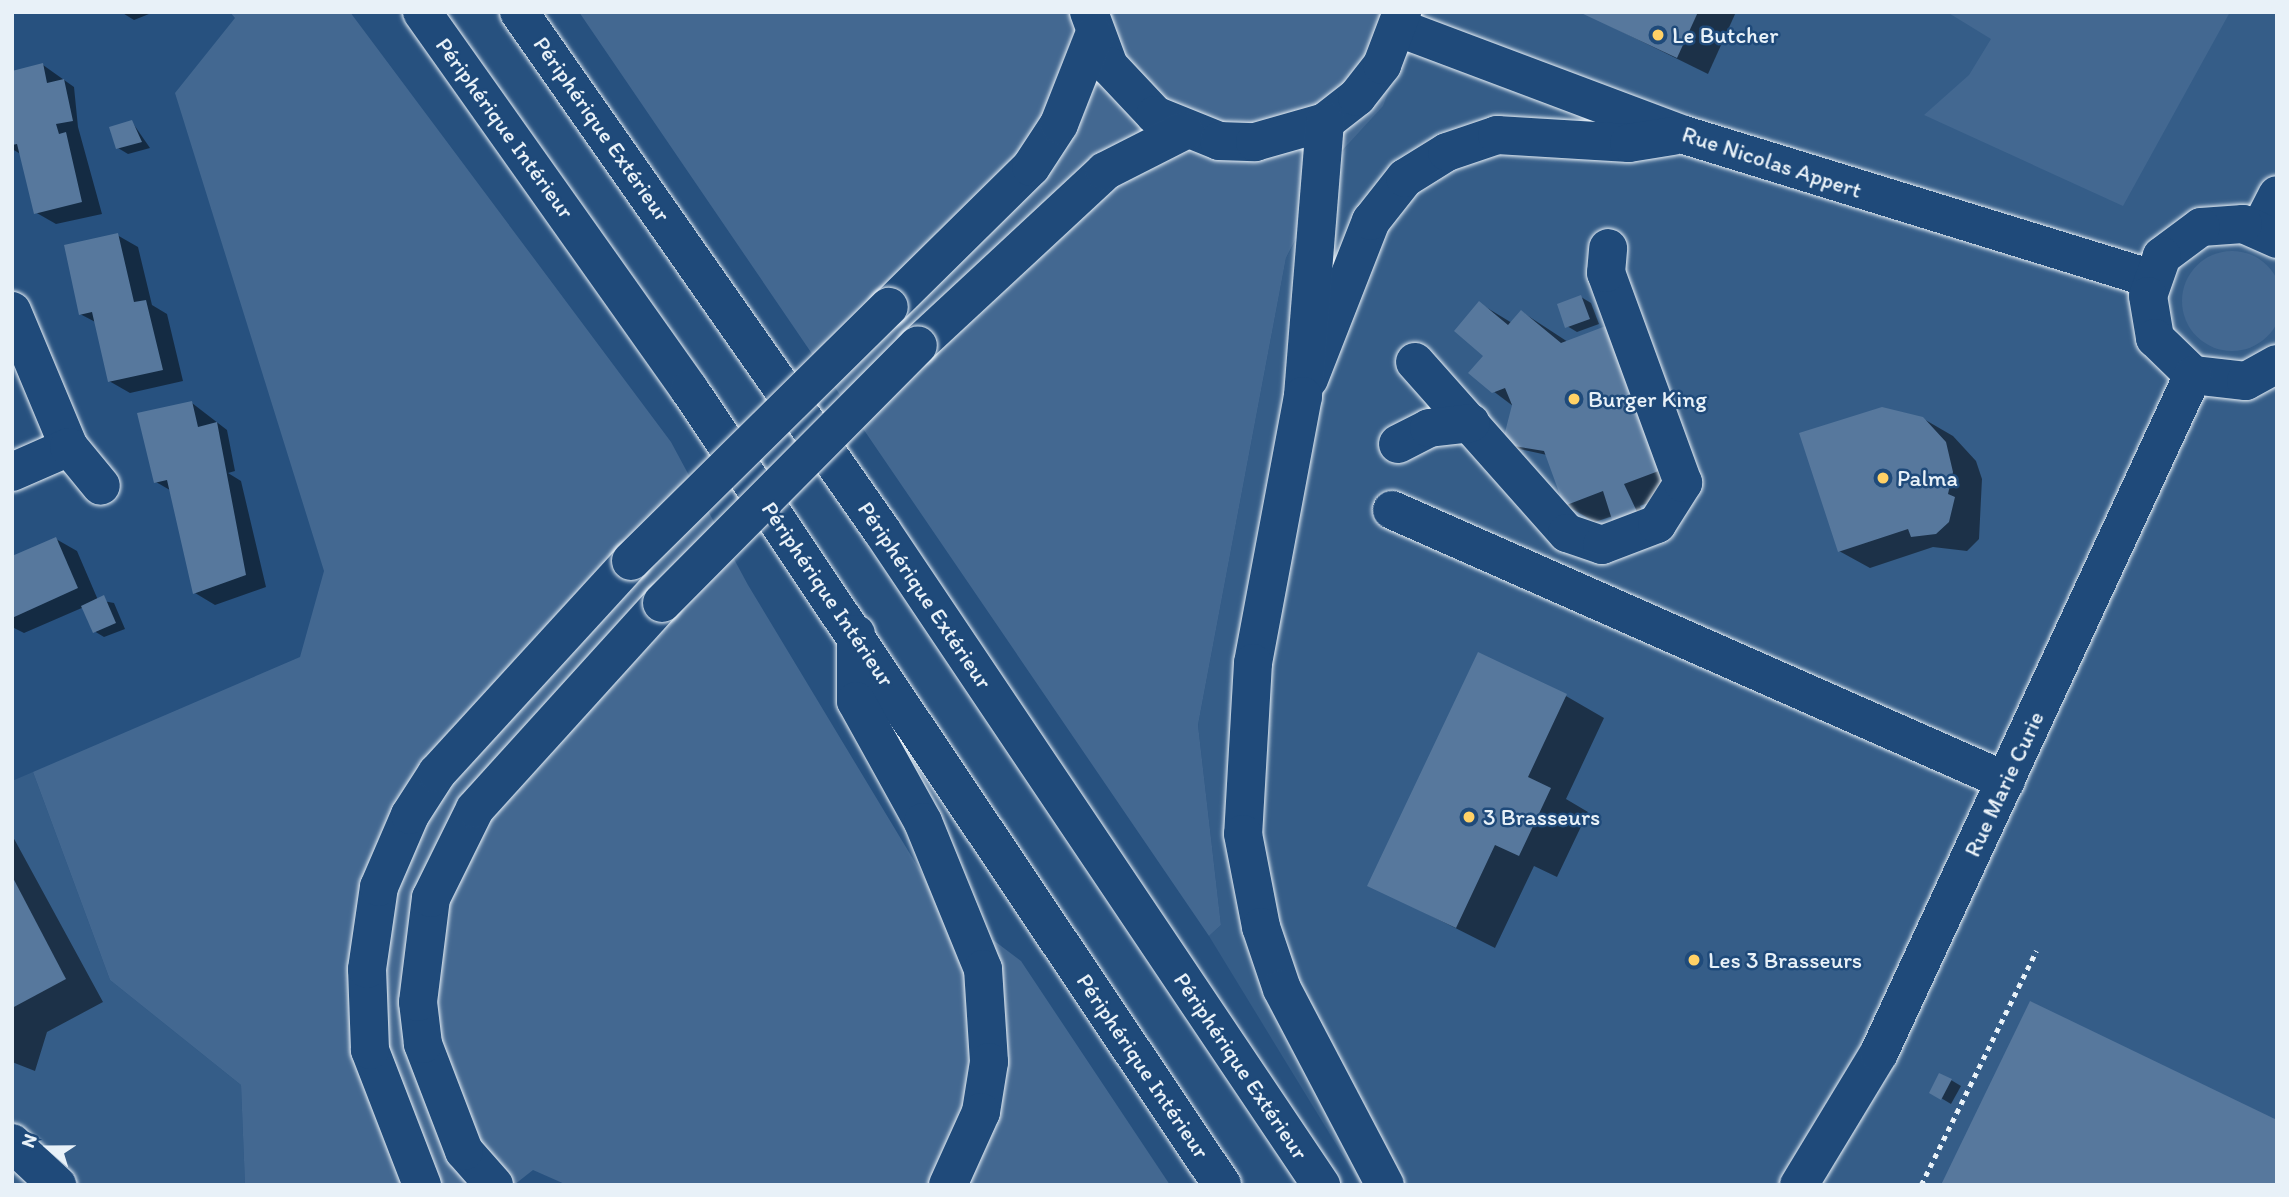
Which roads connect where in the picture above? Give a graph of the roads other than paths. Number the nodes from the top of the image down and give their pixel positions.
1 (422, 12) edge
2 (519, 12) edge
3 (1400, 20) edge
4 (1091, 23) edge
5 (1325, 122) junction
6 (1184, 131) junction
7 (1681, 134) junction
8 (2277, 195) edge
9 (2268, 234) edge
10 (1608, 248) dead end
11 (2151, 279) junction
12 (12, 311) edge
13 (1415, 362) dead end
14 (2277, 364) edge
15 (2193, 375) junction
16 (1303, 396) junction
17 (1471, 423) junction
18 (1398, 444) dead end
19 (69, 447) junction
20 (12, 471) edge
21 (101, 486) dead end
22 (1392, 510) dead end
23 (856, 634) junction
24 (2006, 781) junction
25 (12, 1143) edge
26 (57, 1185) edge
27 (422, 1185) edge
28 (494, 1185) edge
29 (948, 1185) edge
30 (1222, 1185) edge
31 (1321, 1185) edge
32 (1385, 1185) edge
33 (1799, 1185) edge

1 - 23 main road, Périphérique Intérieur
2 - 31 main road, Périphérique Extérieur
3 - 5 main road
3 - 7 main road, Rue Nicolas Appert
4 - 6 main road
4 - 27 main road, bridge
5 - 6 main road
5 - 16 main road
6 - 28 main road, bridge
7 - 11 main road, Rue Nicolas Appert
7 - 16 main road
8 - 9 main road
9 - 11 main road
10 - 17 main road
11 - 15 main road
12 - 19 main road
13 - 17 main road
14 - 15 main road
15 - 24 main road, Rue Marie Curie
16 - 32 main road
17 - 18 main road
19 - 20 main road
19 - 21 main road
22 - 24 main road
23 - 29 main road
23 - 30 main road, Périphérique Intérieur
24 - 33 main road, Rue Marie Curie
25 - 26 main road

